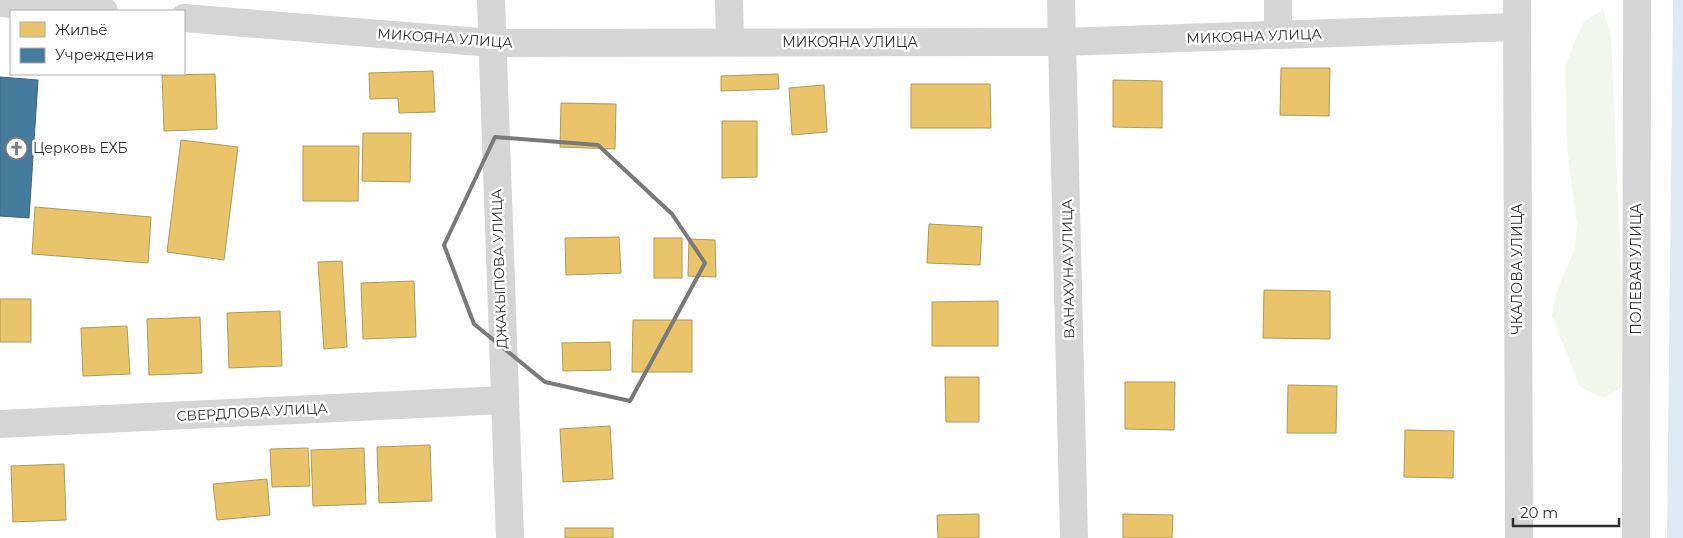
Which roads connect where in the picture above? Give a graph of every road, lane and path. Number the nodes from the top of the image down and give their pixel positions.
1 (491, 0) edge
2 (729, 0) edge
3 (1061, 0) edge
4 (1278, 0) edge
5 (1517, 0) edge
6 (1637, 0) edge
7 (0, 3) edge
8 (91, 10) edge
9 (185, 18) edge
10 (1516, 27) junction
11 (1278, 35) junction
12 (730, 42) junction
13 (1062, 42) junction
14 (492, 43) junction
15 (503, 400) junction
16 (0, 424) edge
17 (510, 538) edge
18 (1074, 538) edge
19 (1519, 538) edge
20 (1636, 538) edge

1 - 14 street, ДЖАКЫПОВА УЛИЦА
2 - 12 street
3 - 13 street, ВАНАХУНА УЛИЦА
4 - 11 street
5 - 10 street, ЧКАЛОВА УЛИЦА
6 - 20 street, ПОЛЕВАЯ УЛИЦА
7 - 8 street
9 - 14 street, МИКОЯНА УЛИЦА
10 - 11 street, МИКОЯНА УЛИЦА
10 - 19 street, ЧКАЛОВА УЛИЦА
11 - 13 street, МИКОЯНА УЛИЦА
12 - 13 street, МИКОЯНА УЛИЦА
12 - 14 street, МИКОЯНА УЛИЦА
13 - 18 street, ВАНАХУНА УЛИЦА
14 - 15 street, ДЖАКЫПОВА УЛИЦА
15 - 16 street, СВЕРДЛОВА УЛИЦА
15 - 17 street, ДЖАКЫПОВА УЛИЦА

